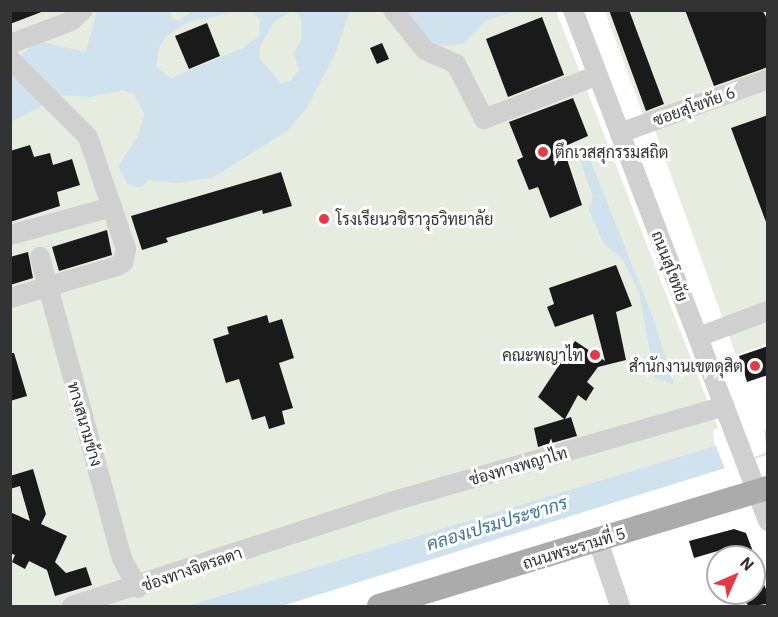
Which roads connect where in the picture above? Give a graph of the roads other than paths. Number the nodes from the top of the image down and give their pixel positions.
1 (83, 10) edge
2 (393, 10) edge
3 (573, 10) edge
4 (10, 44) edge
5 (10, 59) edge
6 (598, 75) junction
7 (768, 79) edge
8 (620, 133) junction
9 (112, 207) junction
10 (10, 235) edge
11 (40, 257) dead end
12 (46, 287) junction
13 (10, 298) edge
14 (768, 311) edge
15 (698, 337) junction
16 (727, 414) junction
17 (762, 490) edge
18 (768, 521) edge
19 (312, 528) joint
20 (598, 541) junction
21 (138, 588) junction
22 (72, 606) edge
23 (379, 606) edge
24 (620, 606) edge

1 - 4 street
2 - 6 street
3 - 6 street, ถนนสุโขทัย
5 - 9 street
6 - 8 street, ถนนสุโขทัย
7 - 8 street, ซอยสุโขทัย 6
8 - 15 street, ถนนสุโขทัย
9 - 10 street
9 - 12 street
11 - 12 street, ทางสนามข้าง
12 - 13 street
12 - 21 street, ทางสนามข้าง
14 - 15 street
15 - 16 street, ถนนสุโขทัย
16 - 17 street, ถนนสุโขทัย
16 - 19 street, ช่องทางพญาไท
17 - 18 street, ถนนสุโขทัย
17 - 20 main road, ถนนพระรามที่ 5
19 - 21 street, ช่องทางจิตรลดา
20 - 23 main road, ถนนพระรามที่ 5
20 - 24 street
21 - 22 street, ช่องทางจิตรลดา

